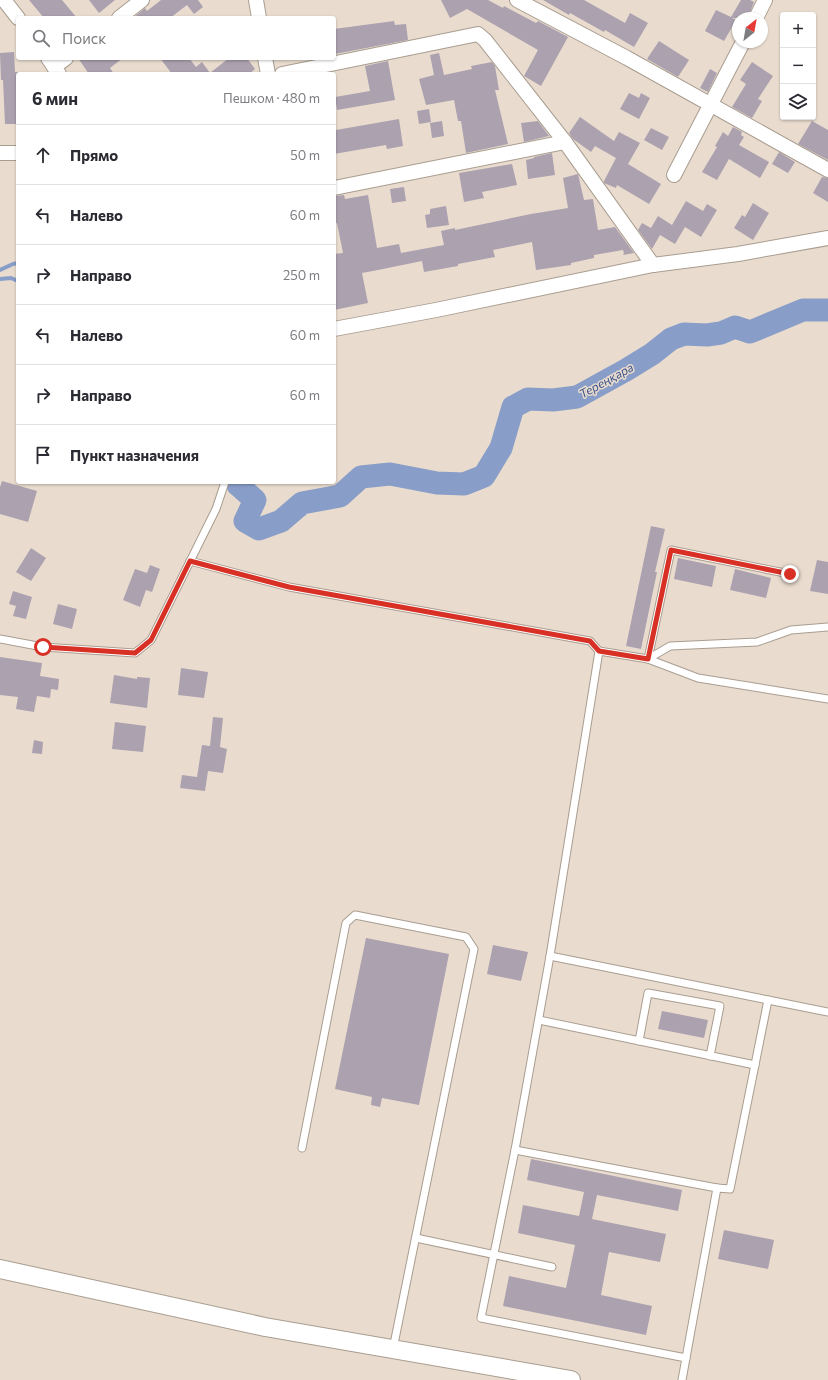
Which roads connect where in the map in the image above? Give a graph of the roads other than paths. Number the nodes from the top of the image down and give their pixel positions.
1 (4, 0) edge
2 (142, 0) edge
3 (256, 0) edge
4 (517, 0) edge
5 (765, 0) edge
6 (759, 12) edge
7 (16, 16) edge
8 (122, 16) edge
9 (259, 16) edge
10 (740, 48) edge
11 (63, 60) edge
12 (265, 60) edge
13 (54, 66) edge
14 (268, 72) edge
15 (292, 72) edge
16 (711, 105) junction
17 (565, 142) junction
18 (16, 153) edge
19 (0, 154) edge
20 (828, 170) edge
21 (674, 175) dead end
22 (336, 188) edge
23 (828, 238) edge
24 (653, 265) junction
25 (336, 329) edge
26 (224, 484) edge
27 (190, 561) junction
28 (790, 574) dead end
29 (828, 627) edge
30 (0, 639) edge
31 (599, 651) junction
32 (648, 659) junction
33 (828, 699) edge
34 (550, 956) junction
35 (768, 1000) junction
36 (828, 1012) edge
37 (539, 1020) junction
38 (639, 1041) junction
39 (710, 1056) junction
40 (755, 1065) junction
41 (302, 1148) dead end
42 (515, 1150) junction
43 (717, 1188) junction
44 (416, 1238) junction
45 (493, 1254) junction
46 (552, 1267) dead end
47 (0, 1269) edge
48 (393, 1349) junction
49 (686, 1358) junction
50 (571, 1380) edge
51 (682, 1380) edge

1 - 7 street
2 - 8 street
3 - 9 street
4 - 16 street
5 - 6 street
10 - 16 street
11 - 13 street
12 - 14 street
15 - 17 street
16 - 20 street
16 - 21 street
17 - 22 street
17 - 24 street
18 - 19 street
23 - 24 street
24 - 25 street
26 - 27 lane
27 - 30 lane
27 - 31 lane
28 - 32 lane
29 - 32 lane
31 - 32 lane
31 - 34 lane
32 - 33 lane
34 - 35 lane
34 - 37 lane
35 - 36 lane
35 - 40 lane
37 - 38 lane
37 - 42 lane
38 - 39 lane
38 - 39 lane
39 - 40 lane
40 - 43 lane
41 - 44 lane
42 - 43 lane
42 - 45 lane
43 - 49 lane
44 - 45 lane
44 - 48 lane
45 - 46 lane
45 - 49 lane
47 - 48 street
48 - 50 street
49 - 51 lane

